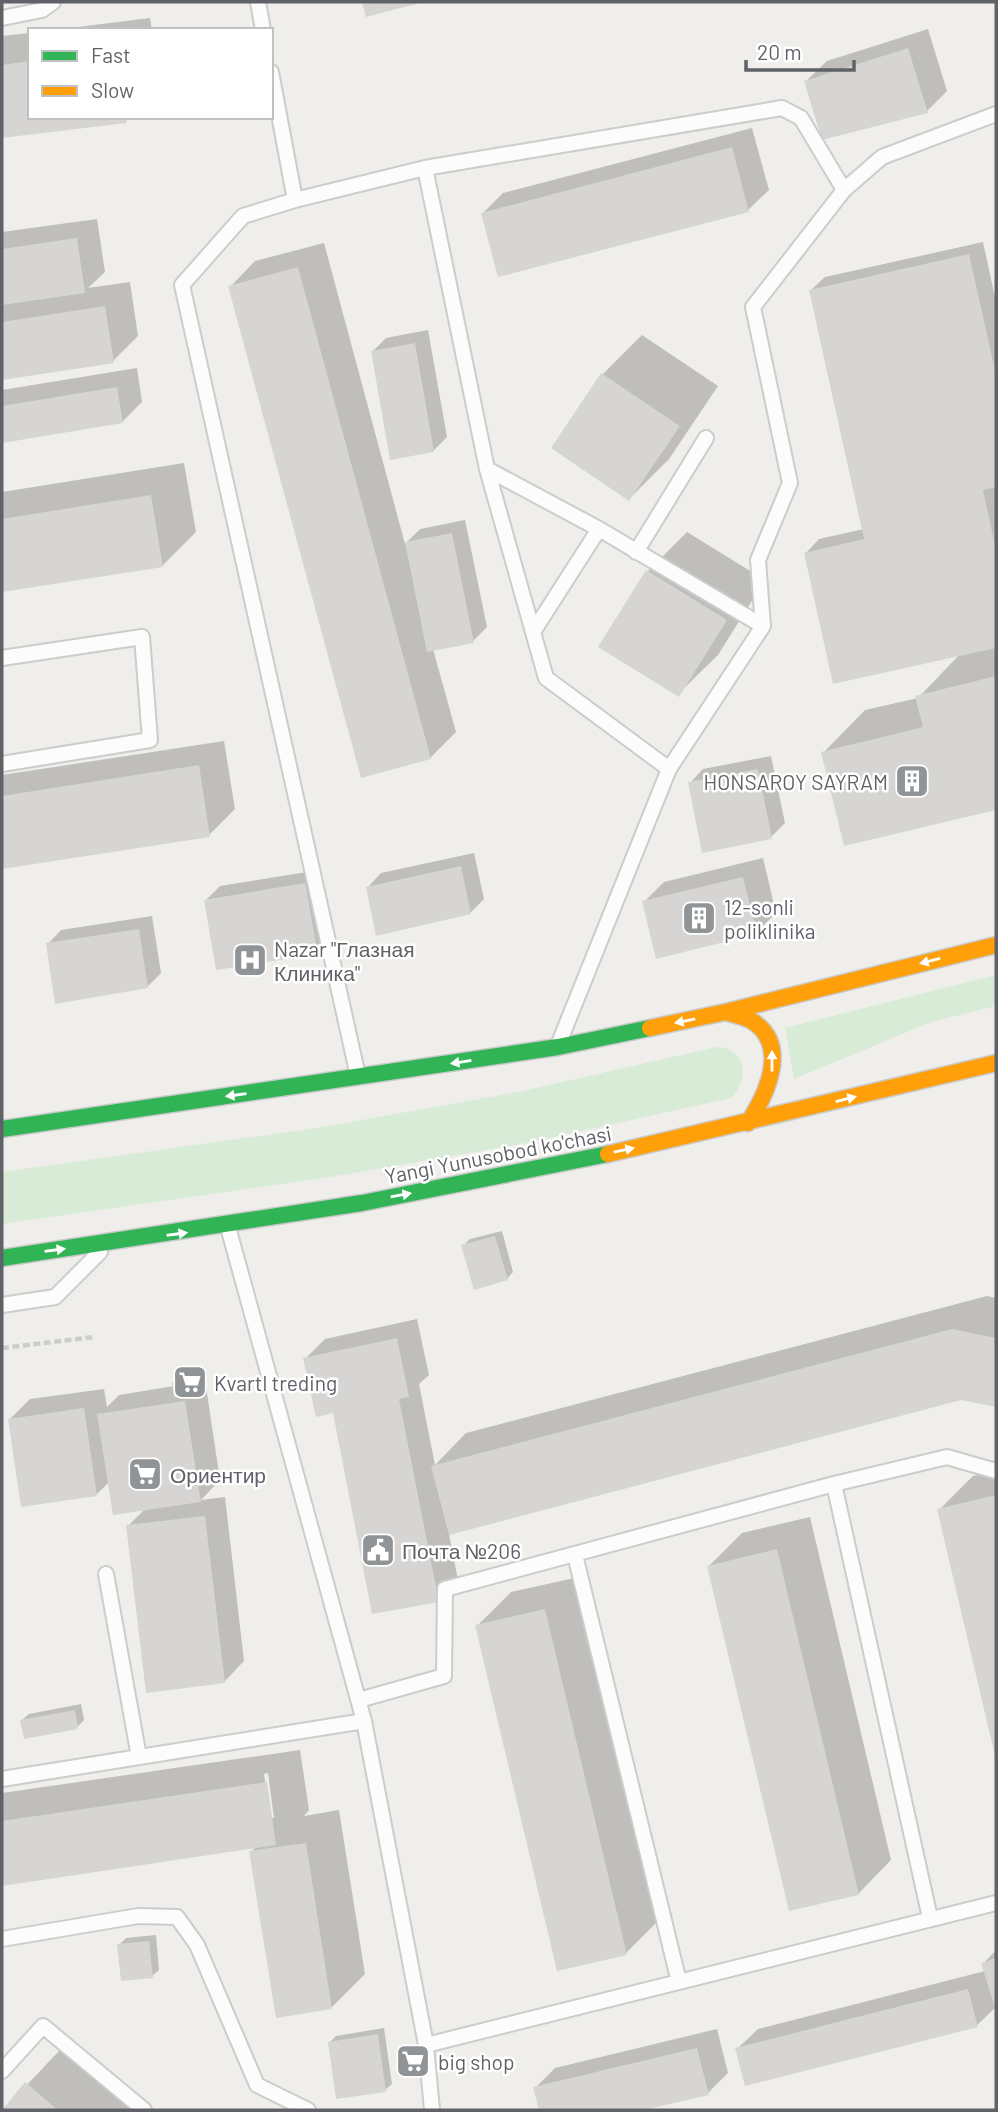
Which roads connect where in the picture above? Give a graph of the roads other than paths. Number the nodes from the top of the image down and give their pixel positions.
1 (53, 2) edge
2 (258, 2) edge
3 (2, 18) edge
4 (263, 28) edge
5 (273, 83) edge
6 (996, 114) edge
7 (425, 168) junction
8 (844, 190) junction
9 (295, 200) junction
10 (706, 438) dead end
11 (487, 469) junction
12 (599, 529) junction
13 (636, 552) junction
14 (764, 626) junction
15 (533, 632) junction
16 (2, 658) edge
17 (2, 765) edge
18 (669, 769) junction
19 (996, 945) edge
20 (726, 1012) junction
21 (558, 1047) junction
22 (996, 1063) edge
23 (358, 1077) junction
24 (748, 1123) junction
25 (2, 1129) edge
26 (228, 1227) junction
27 (109, 1243) junction
28 (2, 1258) edge
29 (2, 1305) edge
30 (996, 1471) edge
31 (834, 1484) junction
32 (575, 1555) junction
33 (106, 1574) dead end
34 (359, 1700) junction
35 (365, 1721) junction
36 (139, 1757) junction
37 (2, 1779) edge
38 (996, 1903) edge
39 (930, 1918) junction
40 (2, 1939) edge
41 (679, 1982) junction
42 (426, 2045) junction
43 (2, 2071) edge
44 (144, 2110) edge
45 (308, 2110) edge
46 (432, 2110) edge

1 - 3 lane
2 - 4 lane
5 - 9 lane
6 - 8 lane
7 - 8 lane
7 - 9 lane
7 - 11 lane
8 - 14 lane
9 - 23 lane
10 - 13 lane
11 - 12 lane
11 - 15 lane
12 - 13 lane
12 - 15 lane
13 - 14 lane
14 - 18 lane
15 - 18 lane
16 - 17 lane
18 - 21 lane
19 -> 20 main road
20 -> 21 main road
24 -> 20 main road
21 -> 23 main road
24 -> 22 main road, Yangi Yunusobod ko'chasi
23 -> 25 main road
26 -> 24 main road, Yangi Yunusobod ko'chasi
27 -> 26 main road, Yangi Yunusobod ko'chasi
26 - 34 lane
28 -> 27 main road, Yangi Yunusobod ko'chasi
27 - 29 lane
30 - 31 lane
31 - 32 lane
31 - 39 lane
32 - 34 lane
32 - 41 lane
33 - 36 lane
34 - 35 lane
35 - 36 lane
35 - 42 lane
36 - 37 lane
38 - 39 lane
39 - 41 lane
40 - 45 lane
41 - 42 lane
42 - 46 lane
43 - 44 lane

